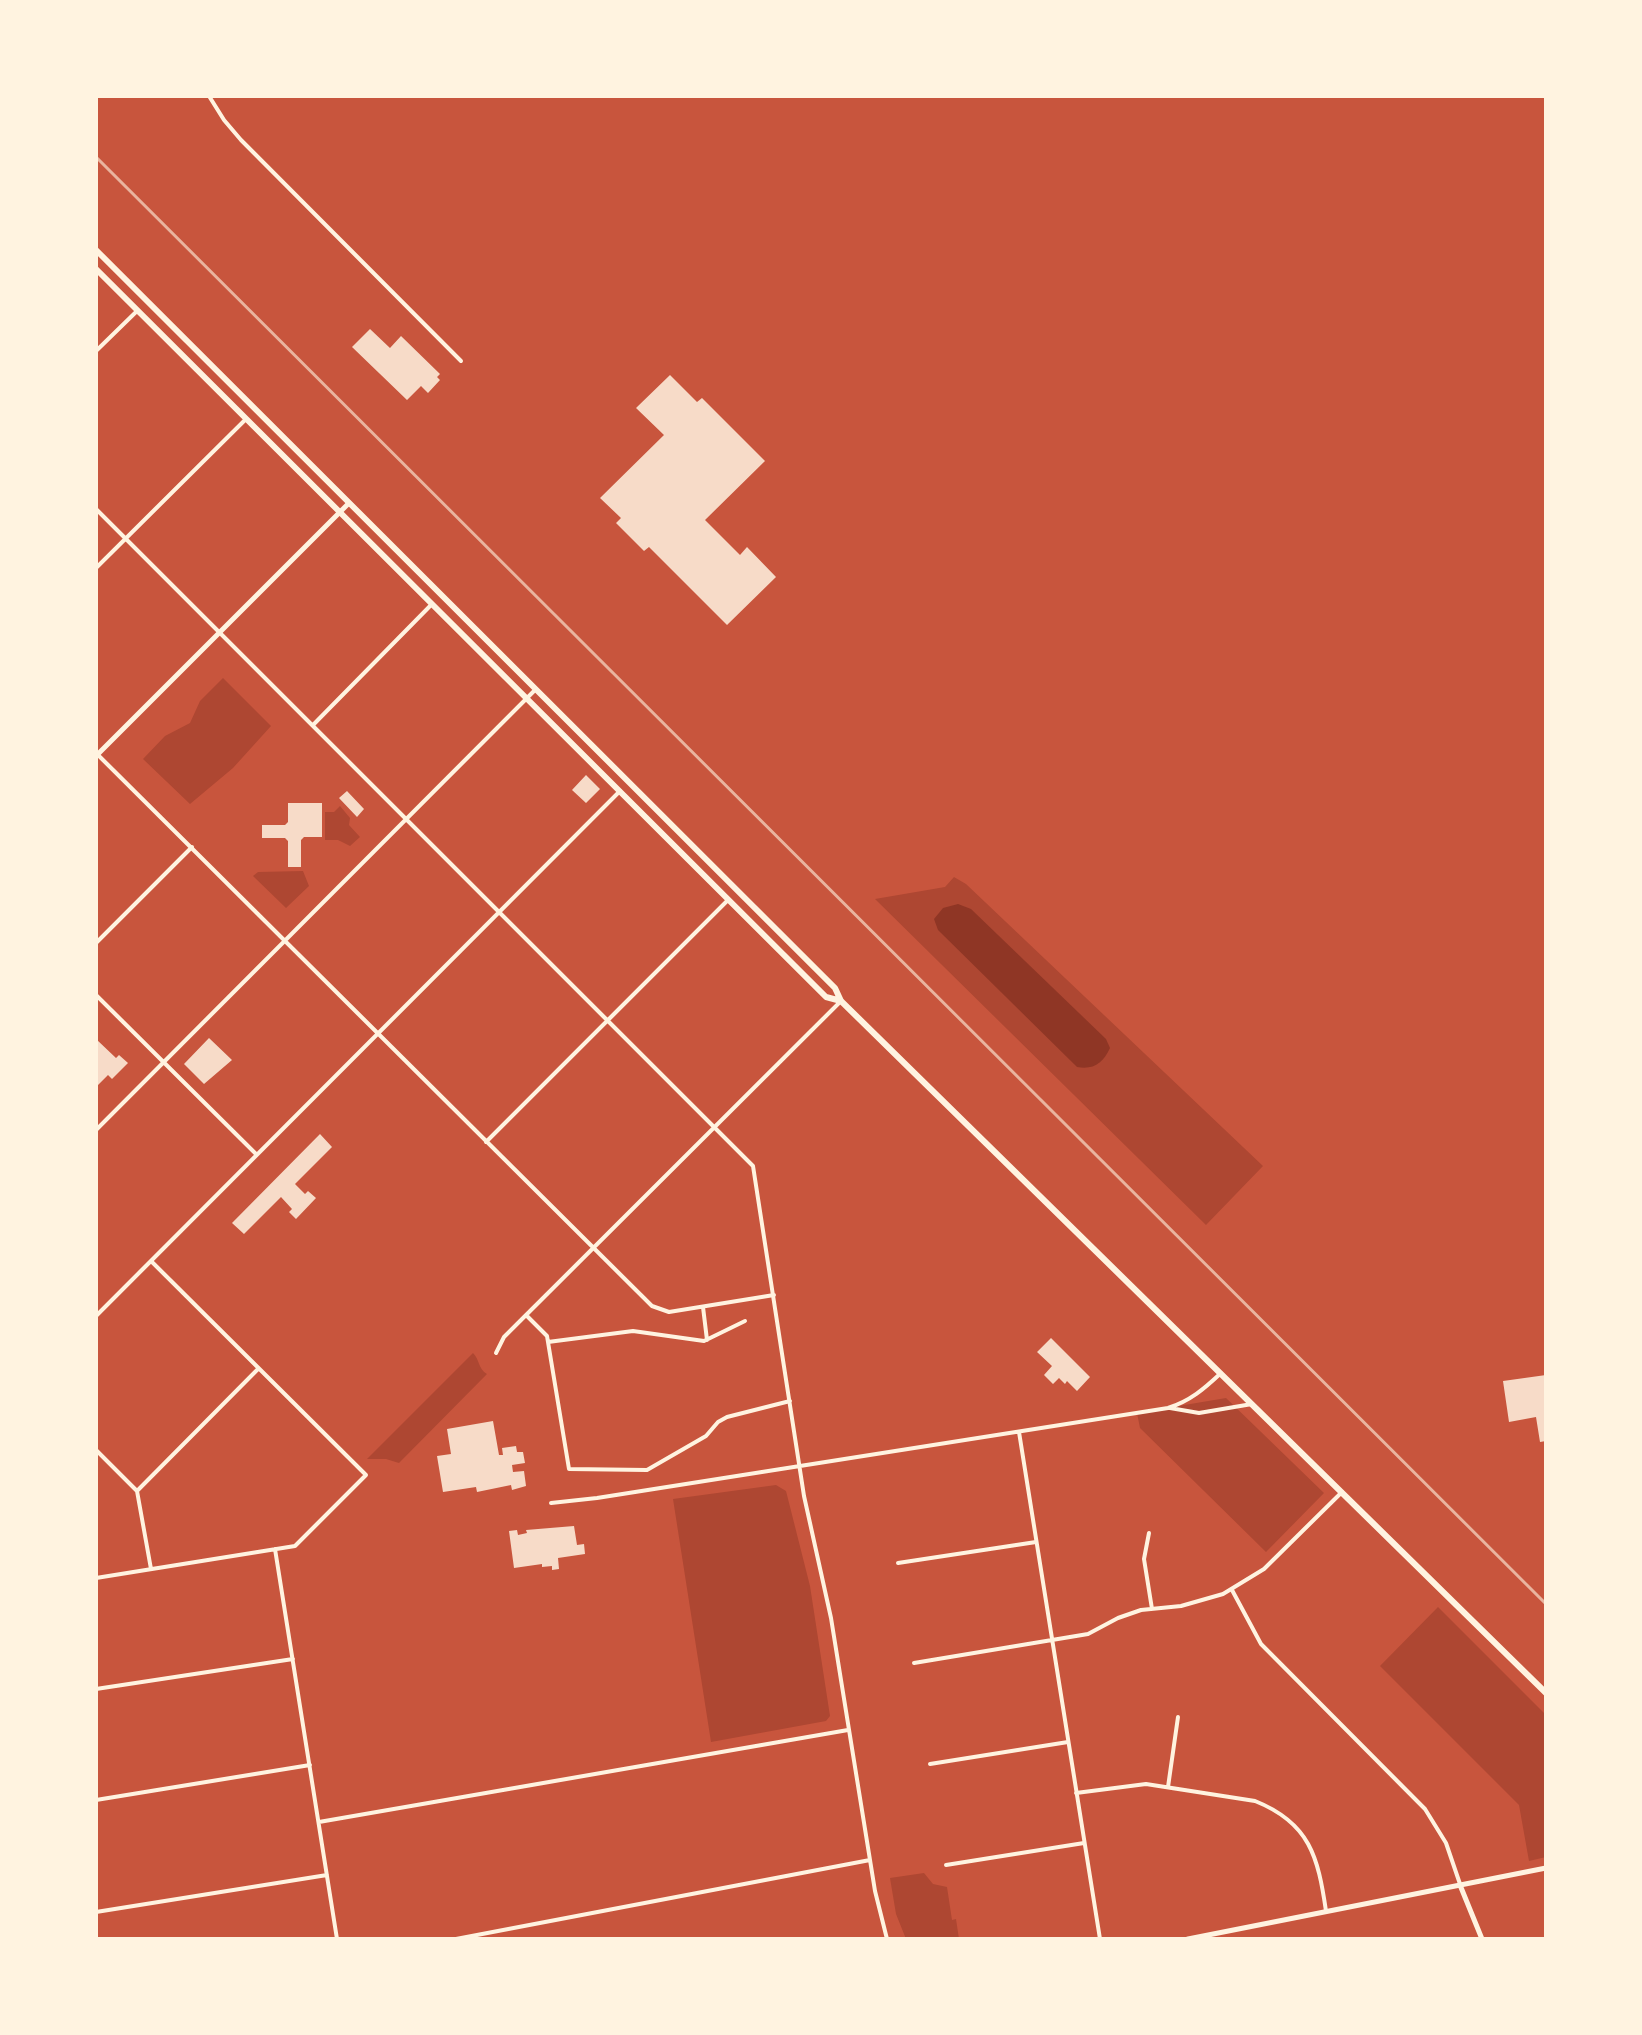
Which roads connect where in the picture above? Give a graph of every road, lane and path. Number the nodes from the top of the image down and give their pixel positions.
1 (209, 96) edge
2 (96, 250) edge
3 (96, 269) edge
4 (137, 311) junction
5 (96, 351) edge
6 (461, 361) dead end
7 (246, 419) junction
8 (348, 504) junction
9 (96, 509) edge
10 (339, 513) junction
11 (125, 538) junction
12 (96, 568) edge
13 (432, 604) junction
14 (219, 631) junction
15 (536, 689) junction
16 (525, 699) junction
17 (313, 725) junction
18 (97, 754) edge
19 (620, 791) junction
20 (406, 818) junction
21 (192, 847) junction
22 (728, 899) junction
23 (499, 911) junction
24 (286, 940) junction
25 (96, 943) edge
26 (96, 995) edge
27 (841, 1001) junction
28 (607, 1020) junction
29 (378, 1034) junction
30 (163, 1062) junction
31 (716, 1127) junction
32 (96, 1130) edge
33 (486, 1142) junction
34 (256, 1155) junction
35 (594, 1248) junction
36 (151, 1261) junction
37 (774, 1295) junction
38 (703, 1307) junction
39 (526, 1315) junction
40 (96, 1316) edge
41 (745, 1321) dead end
42 (707, 1340) junction
43 (548, 1342) junction
44 (496, 1353) dead end
45 (258, 1369) junction
46 (1221, 1373) junction
47 (790, 1401) junction
48 (1253, 1404) junction
49 (1168, 1408) junction
50 (1019, 1432) junction
51 (96, 1450) edge
52 (800, 1466) junction
53 (137, 1491) junction
54 (1342, 1492) junction
55 (551, 1503) dead end
56 (1149, 1533) dead end
57 (1036, 1542) junction
58 (275, 1549) junction
59 (898, 1563) dead end
60 (151, 1569) junction
61 (96, 1578) edge
62 (1232, 1590) junction
63 (1152, 1609) junction
64 (1052, 1641) junction
65 (293, 1659) junction
66 (914, 1663) dead end
67 (96, 1689) edge
68 (1546, 1693) edge
69 (1178, 1717) dead end
70 (849, 1729) junction
71 (1068, 1742) junction
72 (930, 1764) dead end
73 (310, 1765) junction
74 (1168, 1787) junction
75 (1076, 1793) junction
76 (96, 1800) edge
77 (319, 1822) junction
78 (1084, 1843) junction
79 (870, 1859) junction
80 (946, 1865) dead end
81 (1546, 1868) edge
82 (327, 1875) junction
83 (1460, 1885) junction
84 (96, 1912) edge
85 (1327, 1912) junction
86 (337, 1939) edge
87 (456, 1939) edge
88 (887, 1939) edge
89 (1100, 1939) edge
90 (1188, 1939) edge
91 (1482, 1939) edge

1 - 6 street
2 - 8 main road
3 - 4 main road
4 - 5 street
4 - 7 main road
7 - 10 main road
7 - 11 street
8 - 10 main road
8 - 15 main road
9 - 11 street
10 - 13 main road
10 - 14 main road
11 - 12 street
11 - 14 street
13 - 16 main road
13 - 17 street
14 - 17 street
14 - 18 main road
15 - 16 street
15 - 27 main road
16 - 19 main road
16 - 20 street
17 - 20 street
18 - 21 street
19 - 22 main road
19 - 23 street
20 - 23 street
20 - 24 street
21 - 24 street
21 - 25 street
22 - 27 main road
22 - 28 street
23 - 28 street
23 - 29 street
24 - 29 street
24 - 30 street
26 - 30 street
27 - 31 street
27 - 46 main road
28 - 31 street
28 - 33 street
29 - 33 street
29 - 34 street
30 - 32 street
30 - 34 street
31 - 35 street
31 - 37 street
33 - 35 street
34 - 36 street
35 - 38 street
35 - 39 street
36 - 40 street
36 - 45 street
37 - 38 street
37 - 47 street
38 - 42 street
39 - 43 street
39 - 44 street
41 - 42 street
42 - 43 street
43 - 47 street
45 - 53 street
45 - 58 street
46 - 48 main road
46 - 49 street
47 - 52 street
48 - 49 street
48 - 54 main road
49 - 50 street
50 - 52 street
50 - 57 street
51 - 53 street
52 - 55 street
52 - 70 street
53 - 60 street
54 - 62 street
54 - 68 main road
56 - 63 street
57 - 59 street
57 - 64 street
58 - 60 street
58 - 65 street
60 - 61 street
62 - 63 street
62 - 83 street
63 - 64 street
64 - 66 street
64 - 71 street
65 - 67 street
65 - 73 street
69 - 74 street
70 - 77 street
70 - 79 street
71 - 72 street
71 - 75 street
73 - 76 street
73 - 77 street
74 - 75 street
74 - 85 street
75 - 78 street
77 - 82 street
78 - 80 street
78 - 89 street
79 - 87 street
79 - 88 street
81 - 83 main road
82 - 84 street
82 - 86 street
83 - 85 main road
83 - 91 main road
85 - 90 main road

